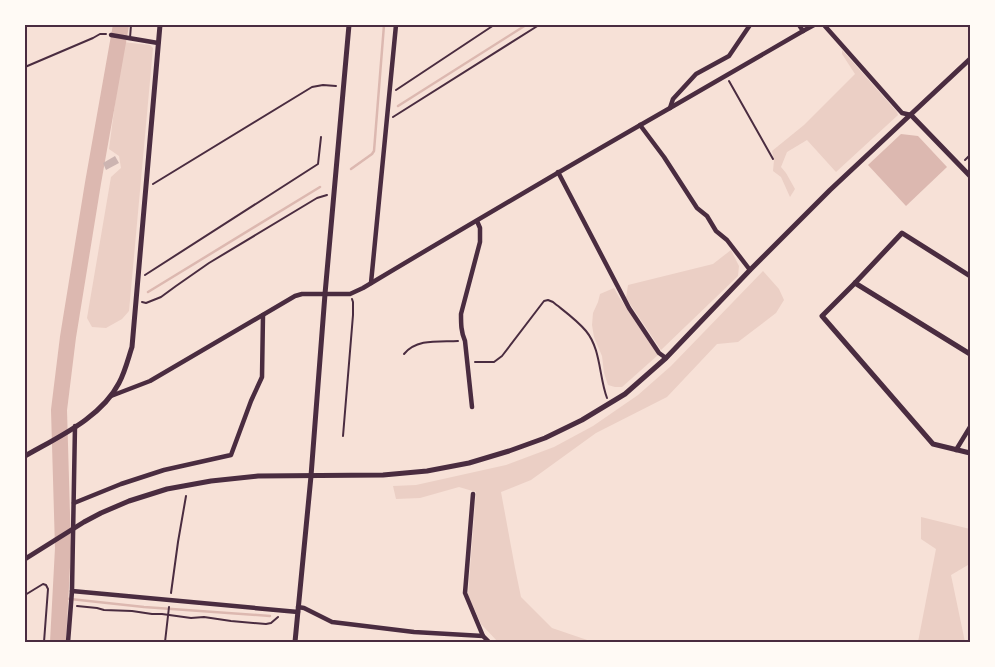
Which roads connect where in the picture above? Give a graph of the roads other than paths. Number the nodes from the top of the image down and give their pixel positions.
1 (132, 25) edge
2 (160, 25) edge
3 (349, 25) edge
4 (396, 25) edge
5 (750, 25) edge
6 (798, 25) edge
7 (814, 25) edge
8 (824, 25) edge
9 (803, 31) junction
10 (111, 35) road end
11 (127, 38) junction
12 (158, 43) junction
13 (970, 59) edge
14 (670, 108) junction
15 (911, 115) junction
16 (640, 125) junction
17 (558, 172) junction
18 (970, 176) edge
19 (477, 221) junction
20 (750, 270) junction
21 (970, 276) edge
22 (372, 283) junction
23 (855, 283) junction
24 (325, 294) junction
25 (263, 315) junction
26 (970, 354) edge
27 (666, 358) junction
28 (111, 396) junction
29 (472, 407) dead end
30 (75, 426) junction
31 (970, 427) edge
32 (956, 450) junction
33 (970, 453) edge
34 (25, 456) edge
35 (311, 476) junction
36 (473, 494) dead end
37 (74, 503) junction
38 (25, 559) edge
39 (72, 591) junction
40 (298, 609) junction
41 (483, 636) junction
42 (68, 642) edge
43 (295, 642) edge
44 (489, 642) edge

1 - 11 lane
2 - 12 street
3 - 24 street
4 - 22 street
5 - 14 street
6 - 9 street
7 - 9 street
8 - 15 street
9 - 14 street
10 - 11 street
11 - 12 street
12 - 28 street
13 - 15 street
14 - 16 street
15 - 18 street
15 - 20 street
16 - 17 street
16 - 20 street
17 - 19 street
17 - 27 street
19 - 22 street
19 - 29 street
20 - 27 street
21 - 23 street
22 - 24 street
23 - 26 street
23 - 32 street
24 - 25 street
24 - 35 street
25 - 28 street
25 - 37 street
27 - 35 street
28 - 30 street
30 - 34 street
30 - 37 street
31 - 32 street
32 - 33 street
35 - 38 street
35 - 40 street
36 - 41 street
37 - 39 street
39 - 40 street
39 - 42 street
40 - 41 street
40 - 43 street
41 - 44 street

